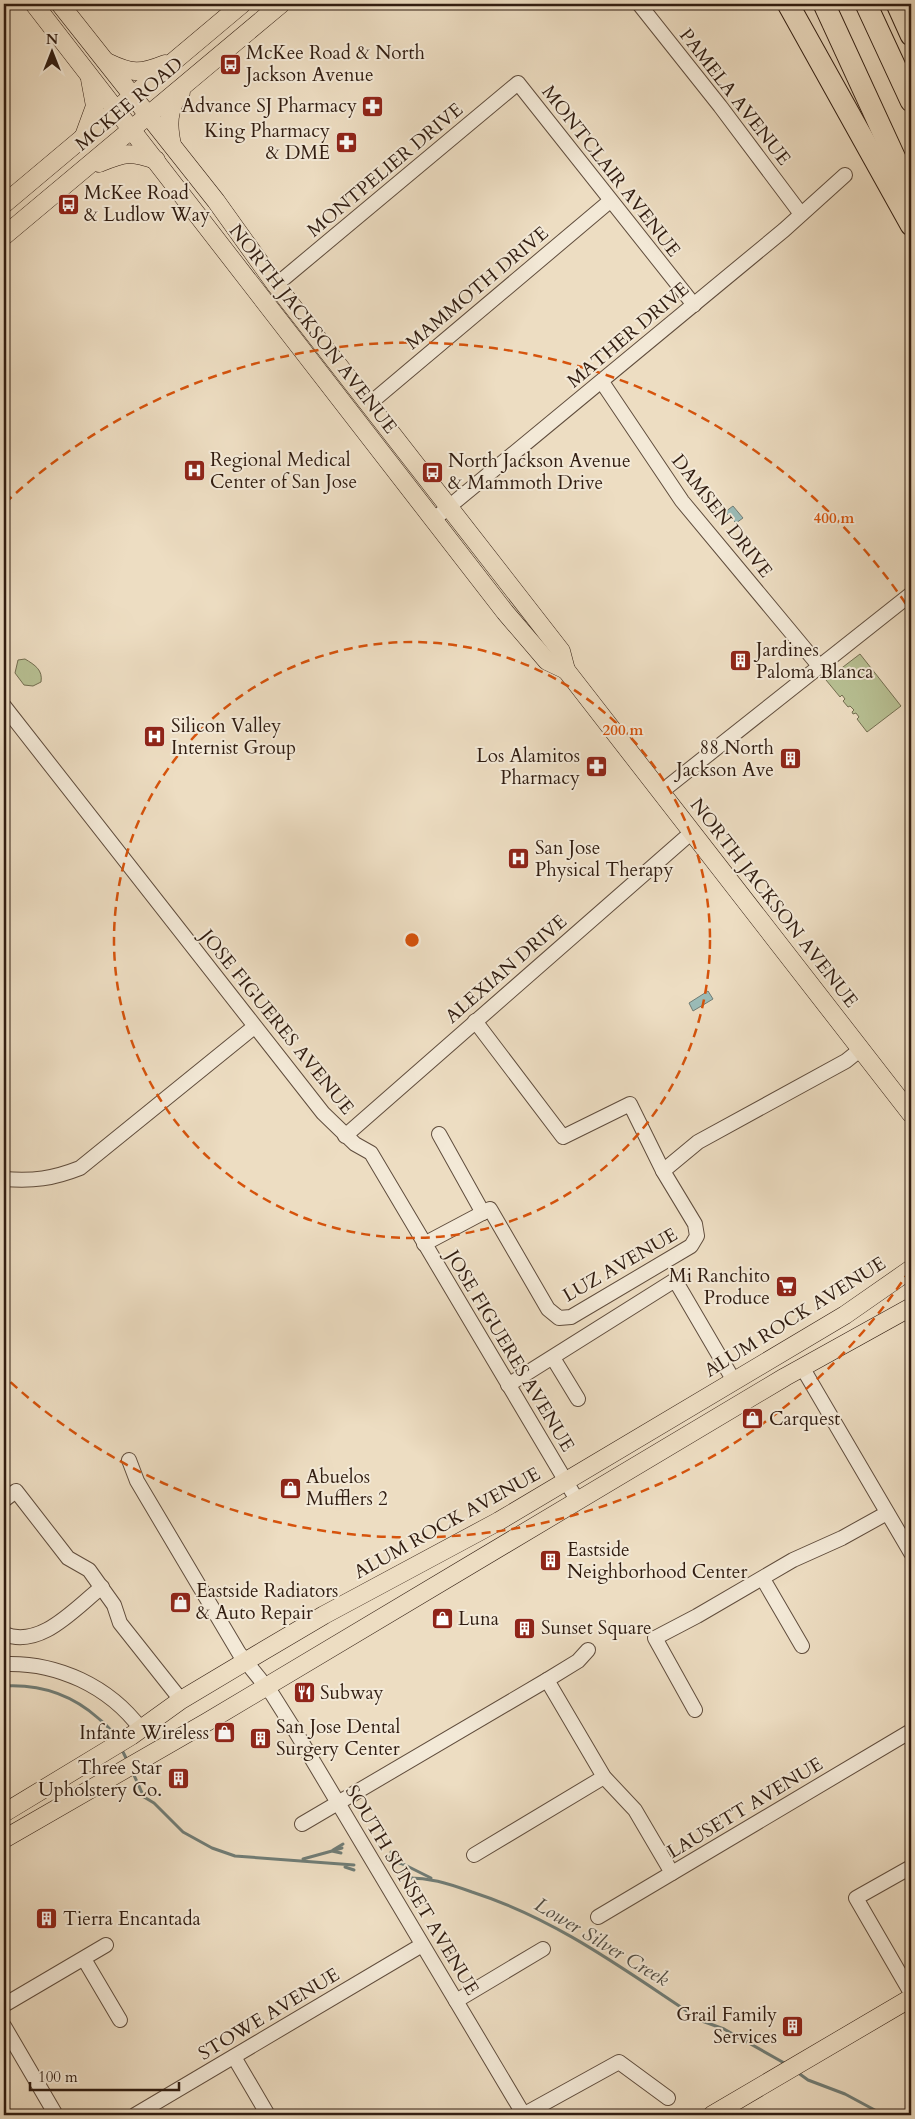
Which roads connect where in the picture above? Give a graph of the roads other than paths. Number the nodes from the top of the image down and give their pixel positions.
1 (34, 4) edge
2 (60, 4) edge
3 (242, 4) edge
4 (281, 4) edge
5 (639, 4) edge
6 (824, 4) edge
7 (866, 4) edge
8 (898, 4) edge
9 (789, 5) edge
10 (911, 35) edge
11 (180, 58) junction
12 (104, 60) junction
13 (89, 74) junction
14 (191, 80) junction
15 (518, 83) joint
16 (132, 96) junction
17 (911, 101) edge
18 (116, 110) junction
19 (148, 116) junction
20 (132, 129) junction
21 (84, 138) junction
22 (173, 148) junction
23 (156, 160) junction
24 (86, 167) junction
25 (844, 175) dead end
26 (911, 194) edge
27 (610, 200) junction
28 (4, 204) edge
29 (801, 214) junction
30 (911, 225) edge
31 (4, 236) edge
32 (276, 285) junction
33 (256, 290) junction
34 (694, 305) junction
35 (293, 308) junction
36 (602, 382) junction
37 (368, 404) junction
38 (449, 508) junction
39 (433, 520) junction
40 (911, 594) edge
41 (820, 668) junction
42 (566, 670) junction
43 (4, 706) edge
44 (661, 792) junction
45 (692, 832) junction
46 (475, 1021) junction
47 (254, 1027) junction
48 (861, 1049) junction
49 (911, 1114) edge
50 (439, 1134) dead end
51 (345, 1136) junction
52 (663, 1171) junction
53 (4, 1179) edge
54 (483, 1212) junction
55 (424, 1244) junction
56 (911, 1269) edge
57 (911, 1307) edge
58 (553, 1358) junction
59 (802, 1368) junction
60 (734, 1381) junction
61 (508, 1385) junction
62 (578, 1399) dead end
63 (129, 1460) dead end
64 (566, 1481) junction
65 (4, 1500) edge
66 (577, 1500) junction
67 (887, 1513) junction
68 (911, 1553) edge
69 (763, 1579) junction
70 (102, 1587) junction
71 (4, 1634) edge
72 (802, 1646) dead end
73 (588, 1650) dead end
74 (245, 1662) junction
75 (4, 1664) edge
76 (547, 1680) junction
77 (265, 1686) junction
78 (181, 1700) junction
79 (695, 1710) dead end
80 (911, 1731) edge
81 (136, 1733) junction
82 (604, 1778) junction
83 (339, 1804) junction
84 (4, 1813) edge
85 (302, 1824) dead end
86 (4, 1838) edge
87 (474, 1855) dead end
88 (911, 1867) edge
89 (672, 1873) junction
90 (598, 1917) dead end
91 (106, 1944) dead end
92 (422, 1944) junction
93 (543, 1949) dead end
94 (84, 1959) junction
95 (911, 1993) edge
96 (911, 1998) edge
97 (456, 2001) junction
98 (4, 2005) edge
99 (120, 2020) dead end
100 (4, 2026) edge
101 (234, 2057) junction
102 (668, 2098) dead end
103 (56, 2115) edge
104 (135, 2115) edge
105 (268, 2115) edge
106 (524, 2115) edge
107 (712, 2115) edge

1 - 13 main road, NORTH JACKSON AVENUE
2 - 12 main road, NORTH JACKSON AVENUE
3 - 11 main road, MCKEE ROAD
4 - 14 main road, MCKEE ROAD
5 - 29 street, PAMELA AVENUE
6 - 26 highway
7 - 17 highway
8 - 10 highway
9 - 30 highway
11 - 12 main road
11 - 16 main road, MCKEE ROAD
12 - 16 main road, NORTH JACKSON AVENUE
13 - 18 main road, NORTH JACKSON AVENUE
13 - 21 main road
14 - 19 main road, MCKEE ROAD
14 - 22 main road
15 - 27 street, MONTCLAIR AVENUE
15 - 32 street, MONTPELIER DRIVE
16 - 18 main road, MCKEE ROAD
16 - 19 main road, NORTH JACKSON AVENUE
18 - 20 main road, NORTH JACKSON AVENUE
18 - 21 main road, MCKEE ROAD
19 - 20 main road, MCKEE ROAD
19 - 22 main road, NORTH JACKSON AVENUE
20 - 23 main road, NORTH JACKSON AVENUE
20 - 24 main road, MCKEE ROAD
21 - 28 main road, MCKEE ROAD
22 - 32 main road, NORTH JACKSON AVENUE
23 - 24 main road
23 - 33 main road, NORTH JACKSON AVENUE
24 - 31 main road, MCKEE ROAD
25 - 29 street, MATHER DRIVE
27 - 34 street, MONTCLAIR AVENUE
27 - 37 street, MAMMOTH DRIVE
29 - 34 street, MATHER DRIVE
32 - 35 main road, NORTH JACKSON AVENUE
33 - 35 main road
33 - 39 main road, NORTH JACKSON AVENUE
34 - 36 street, MATHER DRIVE
35 - 37 main road, NORTH JACKSON AVENUE
36 - 38 street, MATHER DRIVE
36 - 41 street, DAMSEN DRIVE
37 - 38 main road, NORTH JACKSON AVENUE
38 - 39 street, MATHER DRIVE
38 - 42 main road, NORTH JACKSON AVENUE
39 - 42 main road, NORTH JACKSON AVENUE
40 - 41 street
41 - 44 street
42 - 44 main road, NORTH JACKSON AVENUE
43 - 47 street, JOSE FIGUERES AVENUE
44 - 45 main road, NORTH JACKSON AVENUE
45 - 46 street, ALEXIAN DRIVE
45 - 48 main road, NORTH JACKSON AVENUE
46 - 51 street, ALEXIAN DRIVE
46 - 52 street, LUZ AVENUE
47 - 51 street, JOSE FIGUERES AVENUE
47 - 53 street
48 - 49 main road, NORTH JACKSON AVENUE
48 - 52 street
50 - 54 street, LUZ AVENUE
51 - 55 street, JOSE FIGUERES AVENUE
52 - 54 street, LUZ AVENUE
54 - 55 street
55 - 61 street, JOSE FIGUERES AVENUE
56 - 60 main road, ALUM ROCK AVENUE
57 - 59 main road
58 - 60 street
58 - 61 street
58 - 62 street
59 - 66 main road
59 - 67 street
60 - 64 main road, ALUM ROCK AVENUE
61 - 64 street, JOSE FIGUERES AVENUE
63 - 74 street, SOUTH SUNSET AVENUE
64 - 66 street, JOSE FIGUERES AVENUE
64 - 74 main road, ALUM ROCK AVENUE
65 - 70 street
66 - 77 main road
67 - 68 street
67 - 69 street
69 - 72 street
69 - 79 street
70 - 71 street
70 - 78 street
73 - 76 street
74 - 77 street, SOUTH SUNSET AVENUE
74 - 78 main road, ALUM ROCK AVENUE
75 - 81 street
76 - 82 street
76 - 83 street
77 - 83 street, SOUTH SUNSET AVENUE
77 - 86 main road
78 - 81 main road, ALUM ROCK AVENUE
80 - 89 street, LAUSETT AVENUE
81 - 84 main road, ALUM ROCK AVENUE
82 - 87 street
82 - 89 street
83 - 85 street
83 - 92 street, SOUTH SUNSET AVENUE
88 - 95 street
89 - 90 street, LAUSETT AVENUE
91 - 94 street
92 - 97 street, SOUTH SUNSET AVENUE
92 - 101 street, STOWE AVENUE
93 - 97 street
94 - 98 street
94 - 99 street
96 - 107 main road
97 - 106 street, SOUTH SUNSET AVENUE
100 - 103 street
101 - 104 street, STOWE AVENUE
101 - 105 street
102 - 106 street

